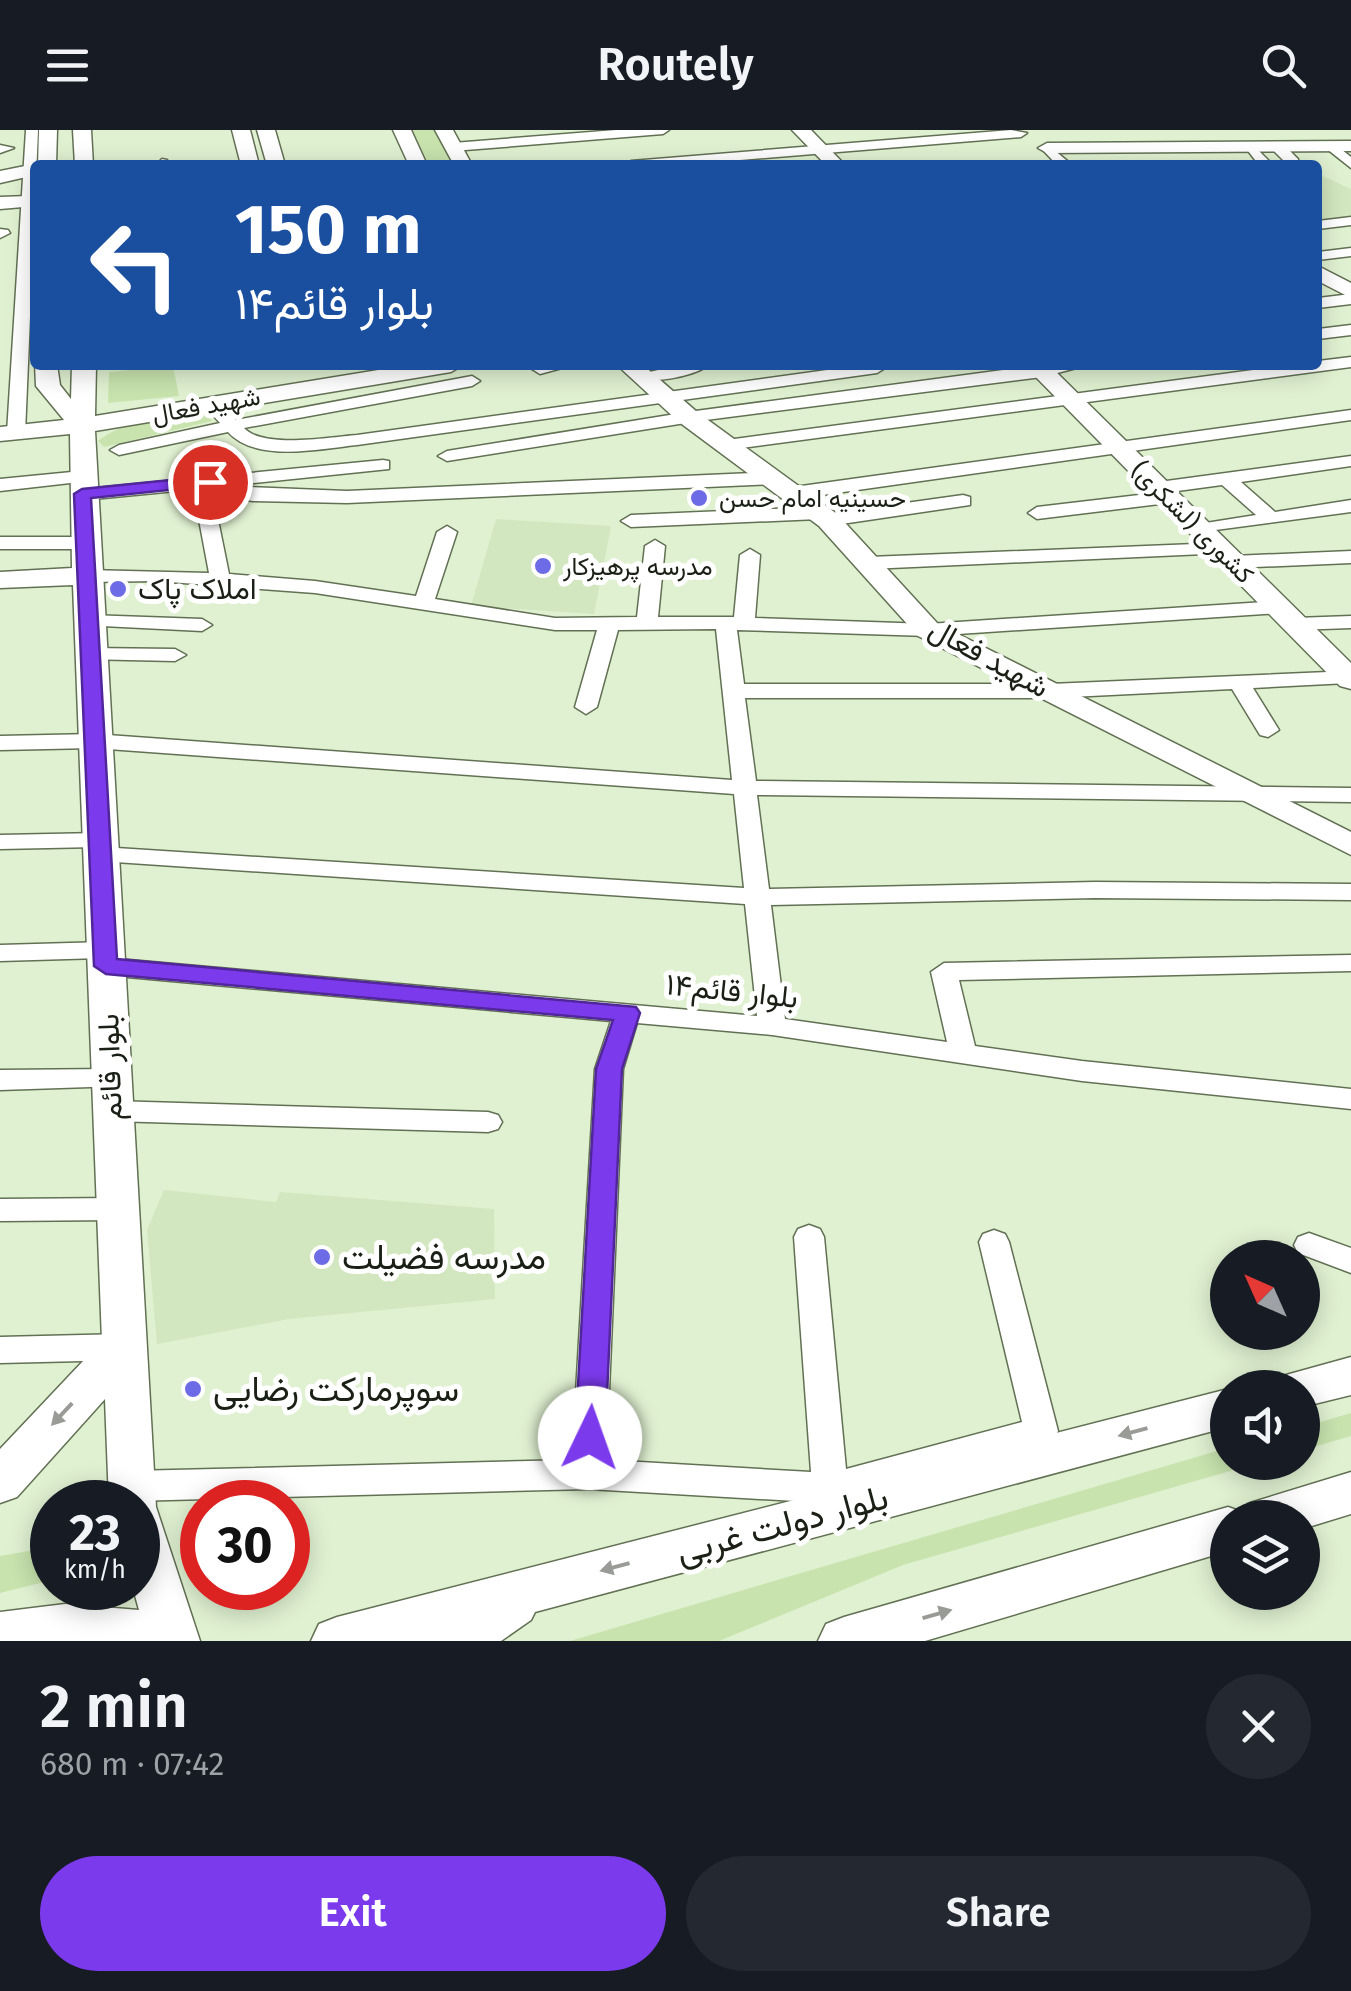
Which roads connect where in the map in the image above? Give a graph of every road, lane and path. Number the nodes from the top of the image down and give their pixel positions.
1 (32, 130) edge
2 (243, 130) edge
3 (266, 130) edge
4 (402, 130) edge
5 (663, 130) edge
6 (800, 130) edge
7 (617, 132) edge
8 (1020, 132) edge
9 (73, 134) edge
10 (449, 139) edge
11 (1238, 144) junction
12 (1341, 146) edge
13 (1278, 147) junction
14 (820, 149) junction
15 (1047, 156) edge
16 (37, 160) edge
17 (70, 160) edge
18 (82, 160) edge
19 (249, 160) edge
20 (275, 160) edge
21 (416, 160) edge
22 (639, 160) edge
23 (689, 160) edge
24 (831, 160) edge
25 (1260, 160) edge
26 (1291, 160) edge
27 (1351, 164) edge
28 (30, 170) edge
29 (0, 177) edge
30 (30, 195) edge
31 (28, 202) junction
32 (0, 204) edge
33 (1351, 221) edge
34 (1322, 225) edge
35 (1351, 252) edge
36 (1322, 256) edge
37 (30, 257) edge
38 (1322, 274) edge
39 (1349, 291) edge
40 (1322, 301) edge
41 (1351, 330) edge
42 (1322, 334) edge
43 (1351, 362) edge
44 (1322, 366) edge
45 (45, 370) edge
46 (84, 370) edge
47 (386, 370) edge
48 (635, 370) edge
49 (862, 370) edge
50 (1033, 370) edge
51 (1041, 370) edge
52 (1294, 370) edge
53 (335, 374) edge
54 (305, 376) edge
55 (472, 381) dead end
56 (510, 394) dead end
57 (663, 396) junction
58 (1071, 400) junction
59 (467, 401) dead end
60 (201, 406) junction
61 (402, 415) dead end
62 (1351, 415) edge
63 (524, 416) junction
64 (347, 418) dead end
65 (690, 418) junction
66 (481, 422) junction
67 (233, 428) junction
68 (414, 432) junction
69 (16, 433) edge
70 (357, 440) junction
71 (727, 445) junction
72 (1119, 448) junction
73 (119, 450) dead end
74 (82, 452) junction
75 (447, 456) dead end
76 (1351, 461) edge
77 (383, 465) dead end
78 (1226, 478) junction
79 (0, 485) edge
80 (176, 485) junction
81 (783, 485) junction
82 (202, 488) junction
83 (1163, 492) junction
84 (963, 501) dead end
85 (1351, 506) edge
86 (1037, 513) dead end
87 (824, 516) junction
88 (1271, 518) junction
89 (631, 521) dead end
90 (1200, 529) junction
91 (448, 532) dead end
92 (0, 543) edge
93 (655, 546) dead end
94 (750, 555) dead end
95 (1226, 555) junction
96 (1351, 556) edge
97 (86, 560) junction
98 (869, 563) junction
99 (0, 580) edge
100 (220, 580) junction
101 (424, 603) junction
102 (1287, 616) junction
103 (1351, 622) edge
104 (735, 623) junction
105 (202, 624) dead end
106 (609, 624) junction
107 (647, 624) junction
108 (928, 630) junction
109 (90, 638) junction
110 (175, 655) dead end
111 (1349, 678) edge
112 (1239, 682) junction
113 (733, 691) junction
114 (1050, 691) junction
115 (586, 708) dead end
116 (1268, 730) dead end
117 (94, 741) junction
118 (0, 743) edge
119 (744, 788) junction
120 (1250, 793) junction
121 (1348, 795) edge
122 (0, 842) edge
123 (1351, 845) edge
124 (100, 847) junction
125 (1351, 892) edge
126 (757, 897) junction
127 (0, 953) edge
128 (105, 958) junction
129 (1351, 963) edge
130 (627, 1013) junction
131 (772, 1026) junction
132 (963, 1052) junction
133 (0, 1080) edge
134 (112, 1095) junction
135 (1351, 1099) edge
136 (488, 1122) dead end
137 (117, 1209) junction
138 (0, 1210) edge
139 (808, 1236) dead end
140 (994, 1242) dead end
141 (1320, 1249) edge
142 (1351, 1261) edge
143 (124, 1347) junction
144 (0, 1350) edge
145 (1351, 1376) edge
146 (1320, 1384) edge
147 (1210, 1413) edge
148 (588, 1474) junction
149 (133, 1480) edge
150 (0, 1482) edge
151 (830, 1488) junction
152 (1351, 1493) edge
153 (160, 1501) edge
154 (1320, 1502) edge
155 (1210, 1534) edge
156 (539, 1587) junction
157 (160, 1597) edge
158 (0, 1636) edge
159 (172, 1641) edge
160 (337, 1641) edge
161 (458, 1641) edge
162 (844, 1641) edge

1 - 16 street
2 - 19 main road
3 - 20 main road
4 - 21 main road
5 - 7 street
6 - 14 main road
7 - 10 street
7 - 22 street
8 - 14 street
8 - 15 main road
9 - 17 main road
9 - 18 main road
11 - 13 main road
11 - 15 main road
11 - 25 street
12 - 13 main road
12 - 27 street
13 - 26 street
14 - 23 street
14 - 24 main road
28 - 29 main road
30 - 31 street
31 - 32 main road
31 - 37 street
33 - 34 street
35 - 36 street
37 - 69 street
38 - 39 main road
39 - 40 street
41 - 42 street
43 - 44 street
45 - 74 main road
46 - 74 main road, بلوار قائم
47 - 53 main road, شهید فعال
48 - 57 main road, شهید فعال
49 - 57 street
50 - 65 street
51 - 58 main road, کشوری (لشکری)
52 - 58 street
53 - 54 main road, شهید فعال
54 - 60 main road, شهید فعال
55 - 67 street
56 - 63 street
57 - 63 street
57 - 65 main road, شهید فعال
58 - 71 street
58 - 72 main road, کشوری (لشکری)
59 - 66 street
60 - 67 street
60 - 74 main road, شهید فعال
61 - 68 street
62 - 72 street
63 - 66 street
64 - 70 street
65 - 71 main road, شهید فعال
65 - 75 street
66 - 68 street
67 - 70 street
67 - 73 street
68 - 70 street
69 - 74 main road
71 - 81 main road, شهید فعال
72 - 81 street
72 - 83 main road, کشوری (لشکری)
74 - 79 street
74 - 80 street
74 - 97 main road, بلوار قائم
76 - 78 street
77 - 80 street
78 - 83 street
78 - 88 street
80 - 82 street
81 - 82 street
81 - 87 main road, شهید فعال
82 - 100 street
83 - 86 street
83 - 90 main road, کشوری (لشکری)
84 - 87 street
85 - 88 street
87 - 89 street
87 - 98 main road, شهید فعال
88 - 90 street
90 - 95 main road, کشوری (لشکری)
91 - 101 street
92 - 97 street
93 - 107 street
94 - 104 street
95 - 96 street
95 - 98 street
95 - 102 main road, کشوری (لشکری)
97 - 99 main road
97 - 100 street
97 - 109 main road, بلوار قائم
98 - 108 main road, شهید فعال
100 - 101 street
101 - 106 street
102 - 103 street
102 - 108 street
102 - 111 main road, کشوری (لشکری)
104 - 107 street
104 - 108 street
104 - 113 street
105 - 109 street
106 - 107 street
106 - 115 street
108 - 114 main road, شهید فعال
109 - 110 street
109 - 117 main road, بلوار قائم
111 - 112 street
112 - 114 street
112 - 116 street
113 - 114 street
113 - 119 street
114 - 120 main road, شهید فعال
117 - 118 street
117 - 119 street
117 - 124 main road, بلوار قائم
119 - 120 street
119 - 126 street
120 - 121 street
120 - 123 main road, شهید فعال
122 - 124 street
124 - 126 street
124 - 128 main road, بلوار قائم
125 - 126 street
126 - 131 street
127 - 128 street, بلوار قائم۱۴
128 - 130 street, بلوار قائم۱۴
128 - 134 main road, بلوار قائم
129 - 132 street
130 - 131 street, بلوار قائم۱۴
130 - 148 street
131 - 132 street, بلوار قائم۱۴
132 - 135 street, بلوار قائم۱۴
133 - 134 street
134 - 136 street
134 - 137 main road, بلوار قائم
137 - 138 street
137 - 143 main road, بلوار قائم
139 - 151 street
140 - 151 street
141 - 142 street
143 - 144 street
143 - 149 main road, بلوار قائم
143 -> 150 main road
145 - 146 main road
147 -> 156 main road, بلوار دولت غربی
148 - 151 street
148 - 153 street
152 - 154 main road
162 -> 155 main road
156 - 160 main road, بلوار دولت غربی
156 - 161 main road
157 - 159 main road, بلوار قائم
158 - 159 main road

